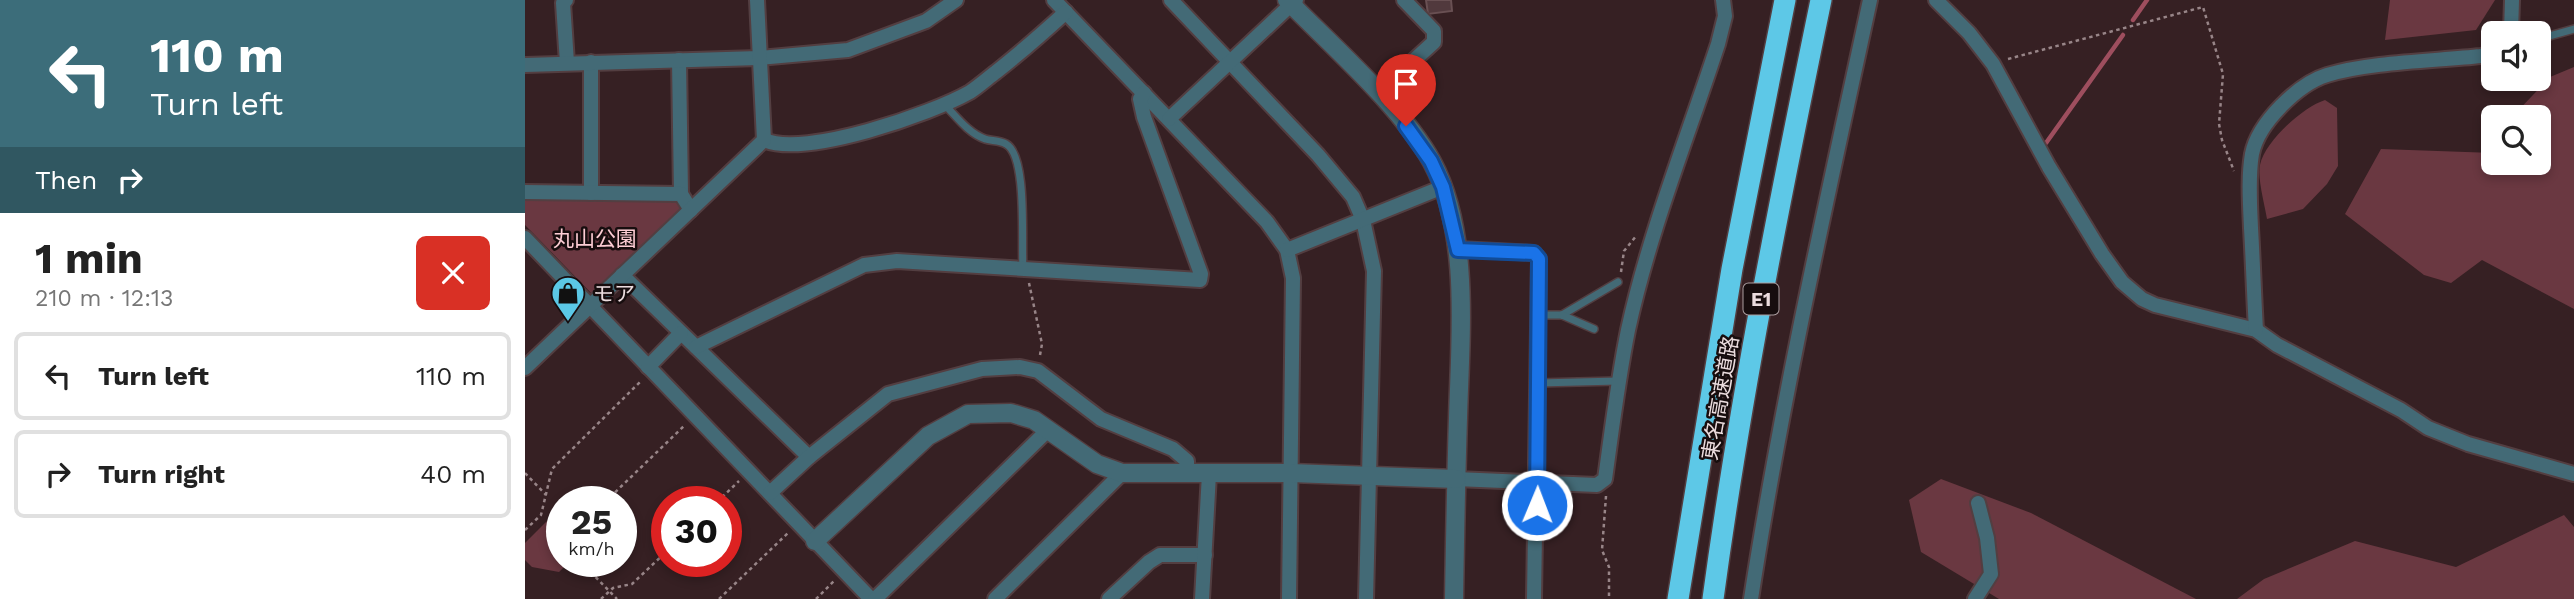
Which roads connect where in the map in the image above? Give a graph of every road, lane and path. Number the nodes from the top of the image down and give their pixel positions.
1 (566, 0) edge
2 (757, 0) edge
3 (956, 0) edge
4 (1054, 0) edge
5 (1171, 0) edge
6 (1404, 0) edge
7 (1723, 0) edge
8 (1785, 0) edge
9 (1821, 0) edge
10 (1870, 0) edge
11 (1936, 0) edge
12 (2512, 0) edge
13 (1292, 1) edge
14 (1066, 12) junction
15 (2511, 21) edge
16 (2574, 29) edge
17 (2551, 36) edge
18 (2481, 54) edge
19 (759, 58) junction
20 (679, 60) junction
21 (591, 62) junction
22 (1231, 62) junction
23 (567, 63) junction
24 (1993, 64) junction
25 (525, 65) edge
26 (1144, 93) junction
27 (1378, 93) junction
28 (943, 103) junction
29 (1169, 119) junction
30 (764, 140) junction
31 (2235, 173) dead end
32 (1443, 187) junction
33 (525, 192) edge
34 (591, 193) junction
35 (681, 194) junction
36 (691, 210) junction
37 (1363, 220) junction
38 (1655, 233) junction
39 (528, 247) edge
40 (1287, 250) junction
41 (1458, 250) junction
42 (1025, 269) junction
43 (622, 275) junction
44 (1618, 282) joint
45 (590, 306) junction
46 (1562, 315) junction
47 (1539, 316) junction
48 (1594, 329) dead end
49 (2256, 330) junction
50 (681, 333) junction
51 (695, 347) junction
52 (1033, 359) dead end
53 (525, 368) edge
54 (650, 369) junction
55 (1618, 381) junction
56 (1538, 383) junction
57 (695, 415) junction
58 (1049, 429) junction
59 (809, 457) junction
60 (525, 472) edge
61 (749, 472) junction
62 (1122, 473) junction
63 (1187, 473) junction
64 (1290, 473) junction
65 (1209, 474) junction
66 (2574, 474) edge
67 (1369, 475) junction
68 (1456, 480) junction
69 (1537, 482) junction
70 (548, 486) edge
71 (622, 486) edge
72 (734, 486) edge
73 (770, 494) junction
74 (546, 495) joint
75 (1606, 496) dead end
76 (1978, 503) dead end
77 (798, 523) junction
78 (525, 530) edge
79 (815, 541) junction
80 (1205, 555) junction
81 (651, 566) edge
82 (844, 572) junction
83 (595, 577) edge
84 (609, 591) junction
85 (601, 599) edge
86 (617, 599) edge
87 (719, 599) edge
88 (816, 599) edge
89 (873, 599) edge
90 (995, 599) edge
91 (1109, 599) edge
92 (1202, 599) edge
93 (1289, 599) edge
94 (1366, 599) edge
95 (1454, 599) edge
96 (1534, 599) edge
97 (1609, 599) edge
98 (1678, 599) edge
99 (1713, 599) edge
100 (1751, 599) edge
101 (1975, 599) edge

1 - 23 street
2 - 19 street
3 - 19 street
4 - 14 street
5 - 22 street
6 - 27 street
7 - 38 street
8 - 98 highway, 東名高速道路 / E1
9 - 99 highway, 東名高速道路 / E1
10 - 100 street
11 - 24 street
12 - 15 street
13 - 22 street
13 - 27 street
14 - 26 street
14 - 28 street
16 - 17 lane
18 - 49 street
19 - 20 street
19 - 30 street
20 - 21 street
20 - 35 street
21 - 23 street
21 - 34 street
22 - 29 street
22 - 37 street
23 - 25 street
24 - 31 path
24 - 49 street
26 - 29 street
26 - 42 street
27 - 32 street
28 - 30 street
28 - 42 lane
29 - 40 street
30 - 36 street
32 - 37 street
32 - 41 street
33 - 34 street
34 - 35 street
35 - 36 street
36 - 43 street
37 - 40 street
37 - 67 street
38 - 44 path
38 - 55 street
39 - 45 street
40 - 64 street
41 - 47 street
41 - 68 street
42 - 51 street
42 - 52 path
43 - 45 street
43 - 50 street
44 - 46 lane
45 - 53 street
45 - 54 street
46 - 47 lane
46 - 48 lane
47 - 56 street
49 - 66 street
50 - 51 street
50 - 54 street
51 - 59 street
54 - 57 street
54 - 70 path
55 - 56 lane
55 - 69 street
56 - 69 street
57 - 61 street
57 - 71 path
58 - 62 street
58 - 79 street
58 - 89 street
59 - 63 street
59 - 73 street
60 - 74 path
61 - 72 path
61 - 73 street
62 - 63 street
62 - 90 street
63 - 65 street
64 - 65 street
64 - 67 street
64 - 93 street
65 - 80 street
67 - 68 street
67 - 94 street
68 - 69 street
68 - 95 street
69 - 96 street
73 - 77 street
74 - 78 path
75 - 97 path
76 - 101 street
77 - 79 street
77 - 87 path
79 - 82 street
80 - 91 street
80 - 92 street
81 - 84 path
82 - 88 path
82 - 89 street
83 - 84 path
84 - 85 path
84 - 86 path

